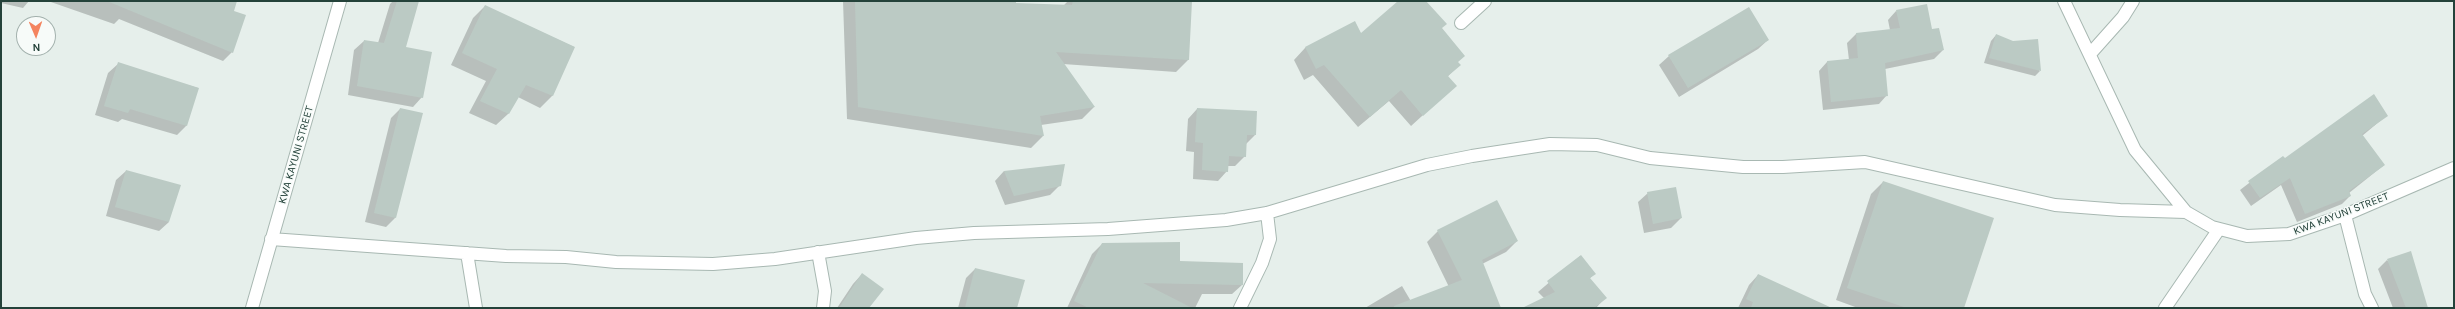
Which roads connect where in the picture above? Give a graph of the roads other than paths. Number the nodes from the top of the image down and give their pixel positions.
1 (340, 1) edge
2 (1485, 1) edge
3 (2064, 1) edge
4 (2133, 1) edge
5 (1461, 23) dead end
6 (2090, 54) junction
7 (2454, 168) edge
8 (2186, 212) junction
9 (1267, 213) junction
10 (2345, 215) junction
11 (2219, 229) junction
12 (271, 239) junction
13 (818, 252) junction
14 (467, 253) junction
15 (252, 308) edge
16 (476, 308) edge
17 (823, 308) edge
18 (1240, 308) edge
19 (2165, 308) edge
20 (2372, 308) edge

1 - 12 street, KWA KAYUNI STREET
2 - 5 street
3 - 6 street, KWA KAYUNI STREET
4 - 6 street
6 - 8 street, KWA KAYUNI STREET
7 - 10 street, KWA KAYUNI STREET
8 - 9 street
8 - 11 street, KWA KAYUNI STREET
9 - 13 street
9 - 18 street
10 - 11 street, KWA KAYUNI STREET
10 - 20 street
11 - 19 street
12 - 14 street
12 - 15 street, KWA KAYUNI STREET
13 - 14 street
13 - 17 street
14 - 16 street

